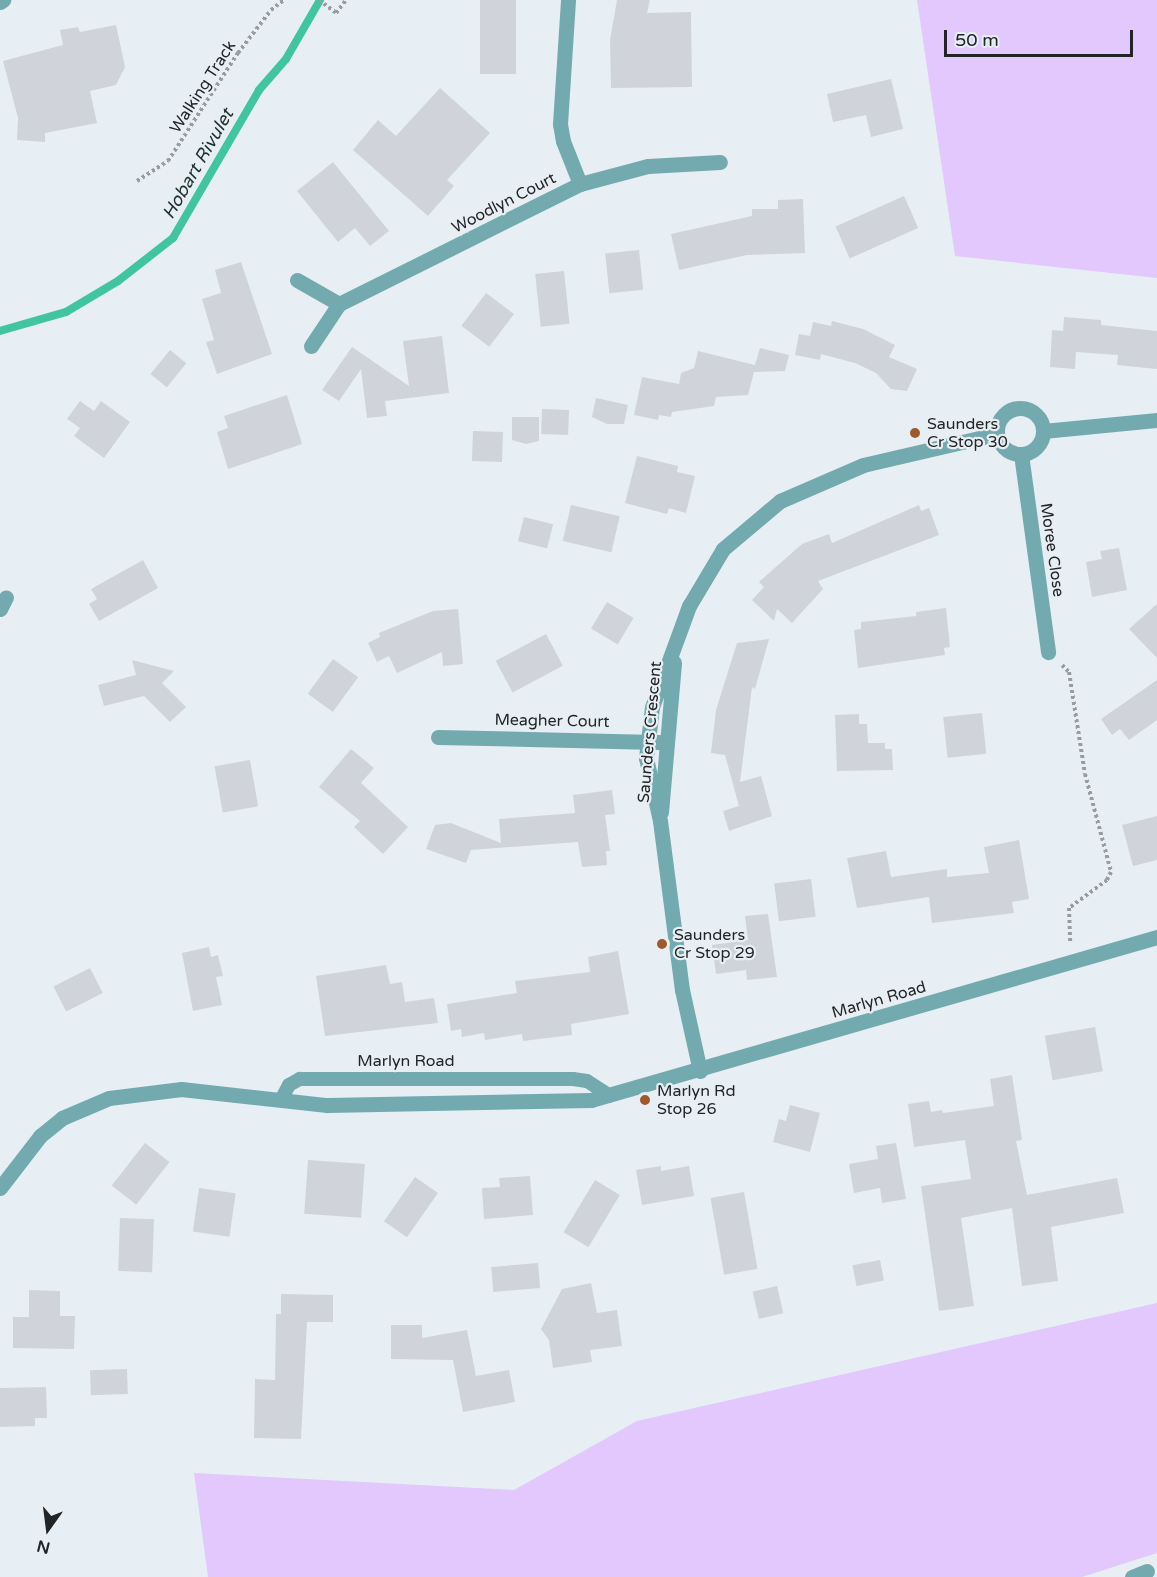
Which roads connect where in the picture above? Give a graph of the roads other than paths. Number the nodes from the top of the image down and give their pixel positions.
1 (568, 0) edge
2 (720, 162) dead end
3 (580, 184) junction
4 (297, 280) dead end
5 (339, 304) junction
6 (311, 346) dead end
7 (1157, 420) edge
8 (1043, 431) junction
9 (996, 434) junction
10 (1021, 454) junction
11 (675, 646) junction
12 (1048, 652) road end
13 (438, 737) dead end
14 (645, 741) junction
15 (666, 742) junction
16 (660, 821) junction
17 (1157, 937) edge
18 (700, 1071) junction
19 (610, 1096) junction
20 (281, 1100) junction
21 (0, 1188) edge
22 (1147, 1571) dead end
23 (1132, 1577) edge

1 - 3 street, Woodlyn Court
2 - 3 street
3 - 5 street, Woodlyn Court
4 - 5 street
5 - 6 street, Woodlyn Court
7 - 8 street
8 - 9 street
8 - 10 street
9 - 10 street
9 - 11 street, Saunders Crescent
10 - 12 street, Moree Close
11 - 14 street, Saunders Crescent
11 - 15 street, Saunders Crescent
13 - 14 street, Meagher Court
14 - 15 street, Meagher Court
14 - 16 street, Saunders Crescent
15 - 16 street, Saunders Crescent
16 - 18 street, Saunders Crescent
17 - 18 street, Marlyn Road
18 - 19 street, Marlyn Road
19 - 20 street, Marlyn Road
19 - 20 lane, Marlyn Road
20 - 21 street, Marlyn Road
22 - 23 street

